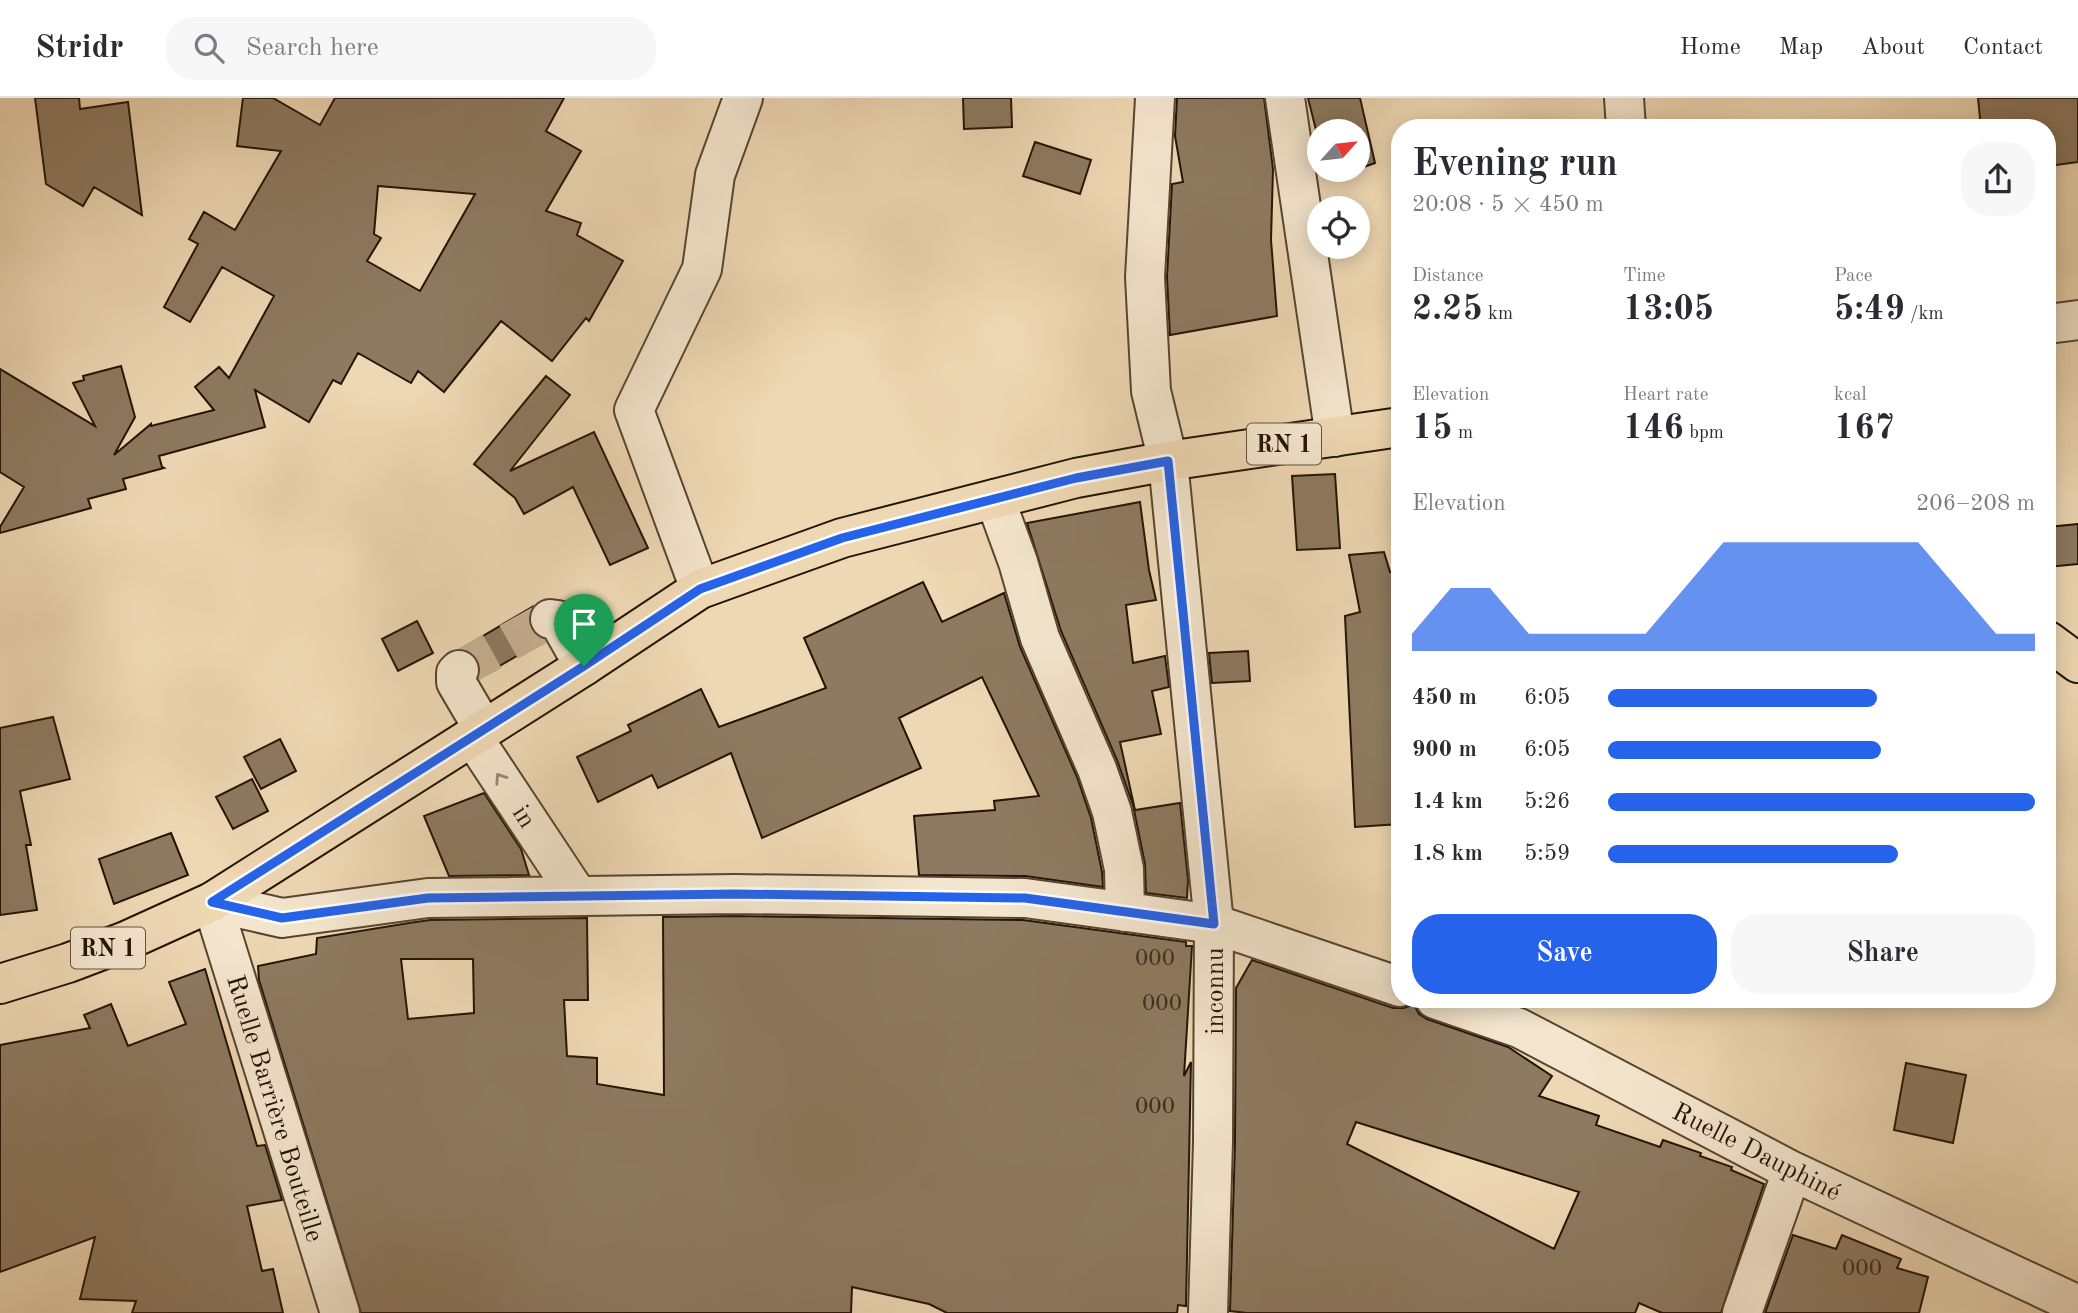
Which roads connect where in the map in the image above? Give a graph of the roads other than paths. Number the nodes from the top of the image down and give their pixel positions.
1 (743, 98) edge
2 (1155, 98) edge
3 (1285, 98) edge
4 (1624, 98) edge
5 (1625, 119) edge
6 (2078, 320) edge
7 (2056, 323) edge
8 (1391, 428) edge
9 (1335, 437) junction
10 (1168, 461) junction
11 (995, 499) junction
12 (700, 589) junction
13 (551, 619) dead end
14 (2056, 647) edge
15 (2078, 663) edge
16 (584, 666) junction
17 (459, 670) dead end
18 (478, 732) junction
19 (578, 896) junction
20 (212, 902) junction
21 (1125, 912) junction
22 (1214, 924) junction
23 (1391, 984) edge
24 (0, 985) edge
25 (1461, 1008) edge
26 (1792, 1171) junction
27 (2078, 1304) edge
28 (340, 1313) edge
29 (1208, 1313) edge
30 (1742, 1313) edge

1 - 12 street
2 - 10 street, inconnu
3 - 9 street
4 - 5 street
6 - 7 street
8 - 9 main road, RN 1
9 - 10 main road, RN 1
10 - 11 main road, RN 1
10 - 22 street, inconnu
11 - 12 main road, RN 1
11 - 21 street
12 - 16 main road, RN 1
13 - 16 street
14 - 15 main road
16 - 18 main road, RN 1
17 - 18 street, in
19 -> 18 street, in
18 - 20 main road, RN 1
19 - 20 street
19 - 21 street
20 - 24 main road, RN 1
20 - 28 street, Ruelle Barrière Bouteille
21 - 22 street
22 - 23 street
22 - 29 street, inconnu
25 - 26 street, Ruelle Dauphiné
26 - 27 street, Ruelle Dauphiné
26 - 30 street

